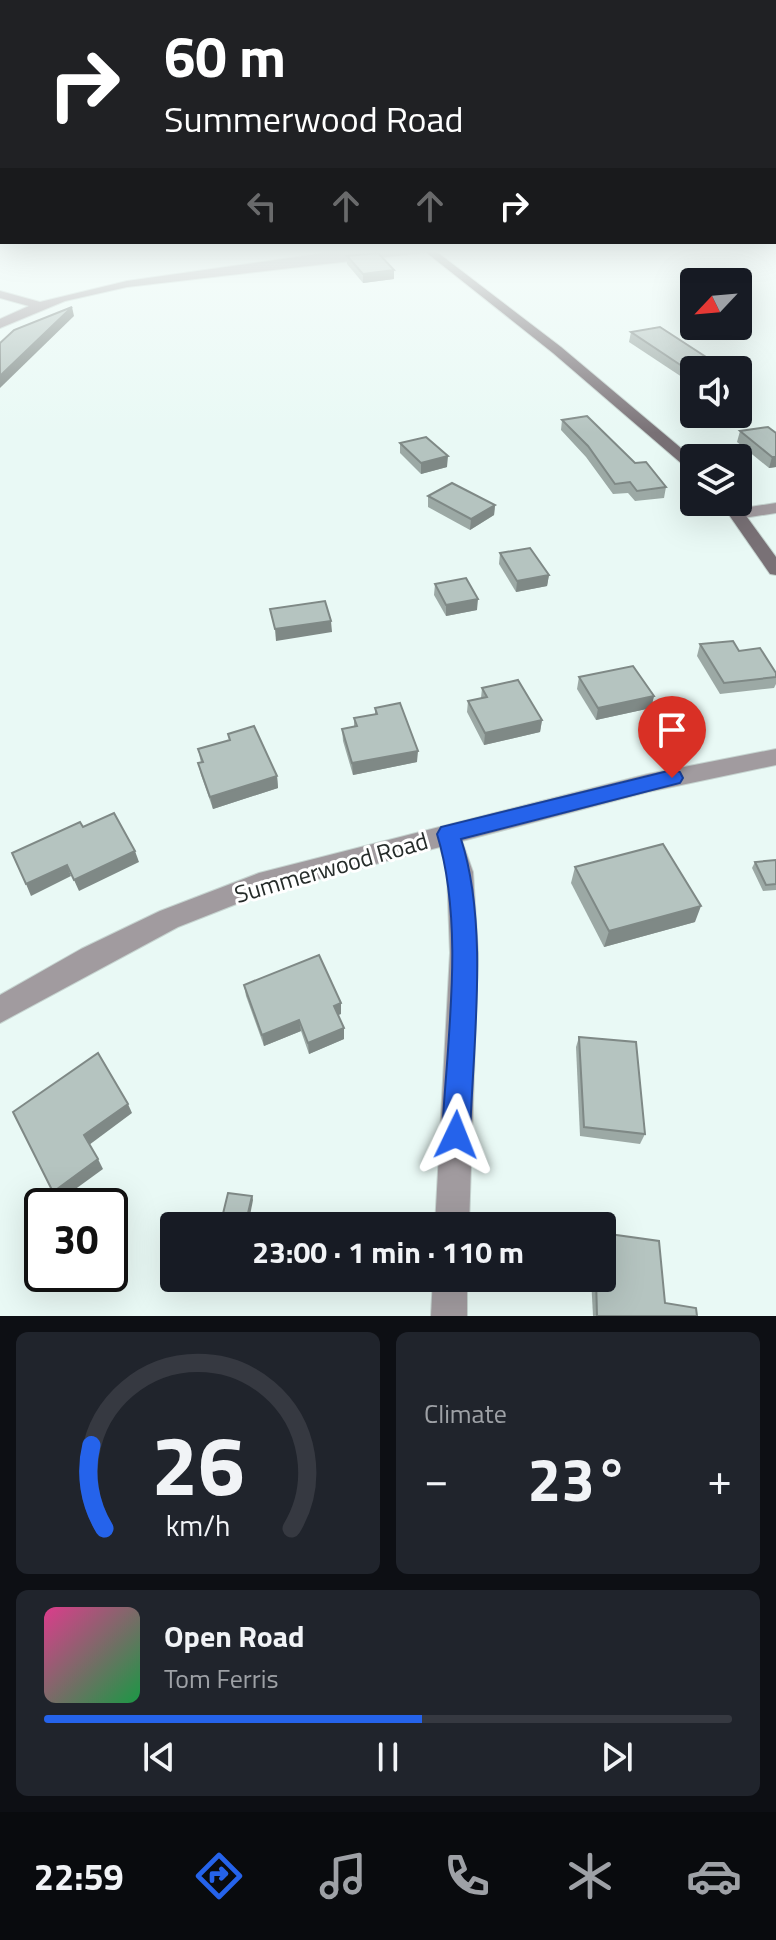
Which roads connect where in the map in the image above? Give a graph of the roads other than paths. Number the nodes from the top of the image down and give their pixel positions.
1 (30, 310) edge
2 (506, 310) edge
3 (0, 324) edge
4 (680, 455) edge
5 (752, 508) edge
6 (776, 508) edge
7 (738, 516) edge
8 (776, 570) edge
9 (776, 757) edge
10 (448, 834) junction
11 (0, 1010) edge
12 (453, 1212) edge
13 (450, 1292) edge
14 (449, 1316) edge

1 - 3 street
2 - 4 street
5 - 6 street
7 - 8 street
9 - 10 street, Summerwood Road
10 - 11 street, Summerwood Road
10 - 12 street
13 - 14 street

